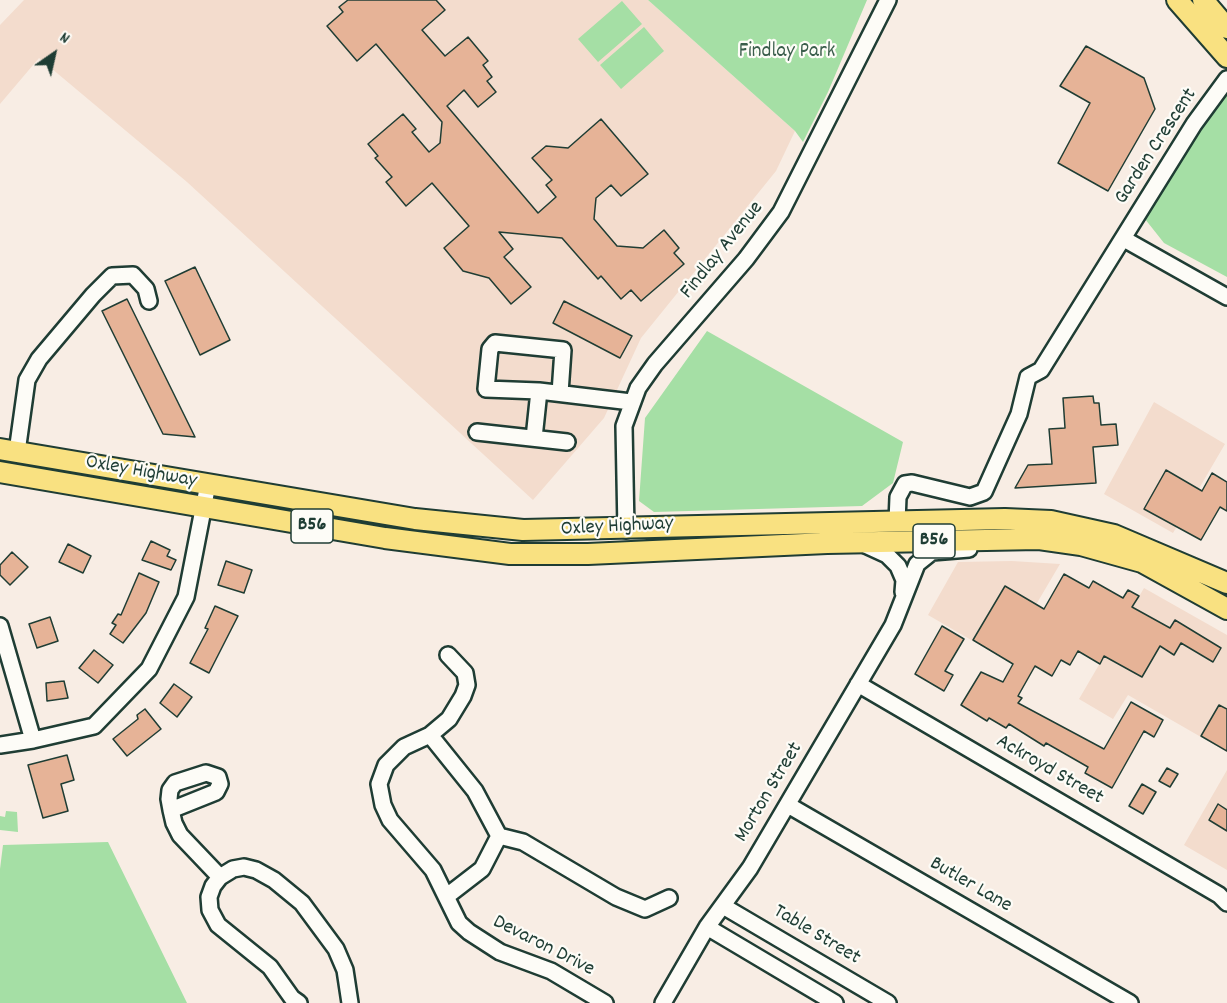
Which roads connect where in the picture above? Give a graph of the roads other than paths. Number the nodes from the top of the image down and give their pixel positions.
1 (888, 0) edge
2 (1177, 0) edge
3 (1203, 0) edge
4 (1227, 27) edge
5 (1227, 57) edge
6 (1227, 80) edge
7 (1124, 239) junction
8 (1227, 297) edge
9 (149, 301) dead end
10 (539, 391) junction
11 (561, 393) junction
12 (632, 402) junction
13 (477, 432) dead end
14 (534, 438) junction
15 (567, 442) dead end
16 (9, 450) edge
17 (0, 472) edge
18 (208, 484) junction
19 (204, 509) junction
20 (897, 522) junction
21 (626, 530) junction
22 (992, 540) junction
23 (862, 543) junction
24 (627, 552) junction
25 (1227, 583) edge
26 (903, 598) junction
27 (1227, 609) edge
28 (0, 626) edge
29 (448, 655) dead end
30 (858, 684) junction
31 (430, 735) junction
32 (33, 740) junction
33 (0, 745) edge
34 (788, 805) junction
35 (171, 810) dead end
36 (499, 836) junction
37 (220, 877) junction
38 (447, 896) junction
39 (669, 898) dead end
40 (1224, 898) edge
41 (723, 906) junction
42 (707, 927) junction
43 (346, 1002) edge
44 (299, 1003) edge
45 (604, 1003) edge
46 (663, 1003) edge
47 (835, 1003) edge
48 (888, 1003) edge
49 (1130, 1003) edge

1 - 12 street, Findlay Avenue
2 - 5 main road
3 - 4 main road
6 - 7 street, Garden Crescent
7 - 8 street, Garden Crescent
7 - 20 street, Garden Crescent
9 - 16 street
10 - 11 street
10 - 11 street
10 - 14 street
11 - 12 street
12 - 21 street, Findlay Avenue
13 - 14 street
14 - 15 street
16 - 18 main road, Oxley Highway / B56
17 - 19 main road, Oxley Highway / B56
18 - 19 street
18 - 21 main road, Oxley Highway / B56
19 - 24 main road, Oxley Highway / B56
19 - 32 street
20 - 21 main road, Oxley Highway / B56
20 - 25 main road, Oxley Highway / B56
21 - 24 main road
22 - 23 main road, Oxley Highway / B56
22 - 26 street, Morton Street
22 - 27 main road, Oxley Highway / B56
23 - 24 main road, Oxley Highway / B56
23 - 26 street, Morton Street
26 - 30 street, Morton Street
28 - 32 street
29 - 31 street, Devaron Drive
30 - 34 street, Morton Street
30 - 40 street, Ackroyd Street
31 - 36 street
31 - 38 street, Devaron Drive
32 - 33 street
34 - 41 street, Morton Street
34 - 49 street, Butler Lane
35 - 37 street
36 - 38 street
36 - 39 street
37 - 43 street
37 - 44 street
38 - 45 street, Devaron Drive
41 - 42 street, Morton Street
41 - 48 street, Table Street
42 - 46 street, Morton Street
42 - 47 street

